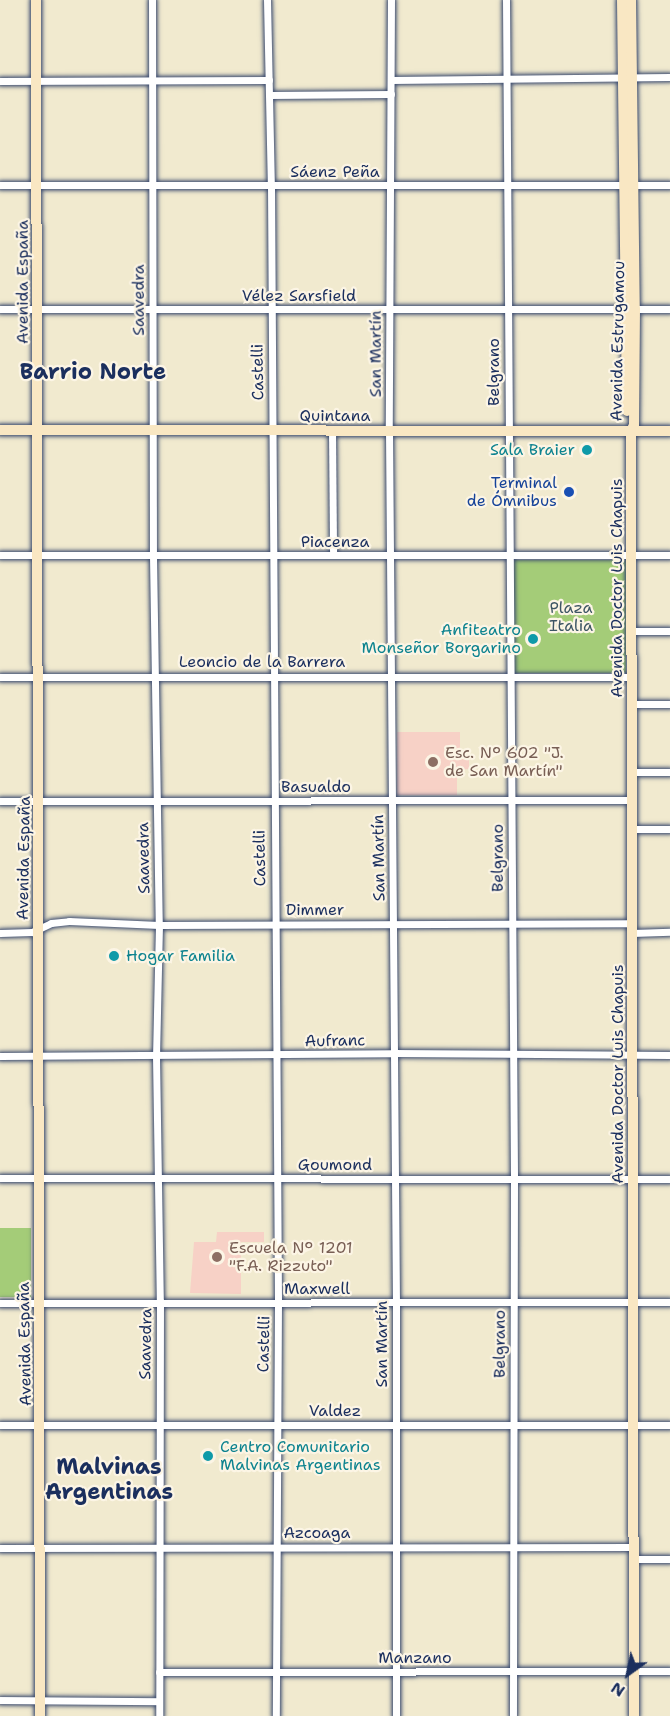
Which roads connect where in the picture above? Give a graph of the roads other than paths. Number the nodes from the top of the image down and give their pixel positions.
1 (36, 0) edge
2 (152, 0) edge
3 (267, 0) edge
4 (391, 0) edge
5 (506, 0) edge
6 (622, 0) edge
7 (631, 0) edge
8 (628, 76) junction
9 (506, 77) junction
10 (670, 77) edge
11 (268, 80) junction
12 (391, 80) junction
13 (0, 81) edge
14 (37, 81) junction
15 (152, 81) junction
16 (391, 94) junction
17 (269, 95) junction
18 (0, 185) edge
19 (630, 185) junction
20 (670, 185) edge
21 (37, 186) junction
22 (152, 186) junction
23 (271, 186) junction
24 (390, 186) junction
25 (506, 186) junction
26 (0, 309) edge
27 (38, 309) junction
28 (152, 309) junction
29 (271, 309) junction
30 (390, 309) junction
31 (507, 309) junction
32 (670, 309) edge
33 (631, 310) junction
34 (0, 430) edge
35 (38, 430) junction
36 (152, 430) junction
37 (333, 430) junction
38 (508, 430) junction
39 (272, 431) junction
40 (389, 431) junction
41 (631, 431) junction
42 (670, 431) edge
43 (0, 555) edge
44 (39, 555) junction
45 (333, 555) junction
46 (390, 555) junction
47 (632, 555) junction
48 (670, 555) edge
49 (153, 556) junction
50 (273, 556) junction
51 (510, 556) junction
52 (632, 631) junction
53 (670, 631) edge
54 (154, 675) junction
55 (39, 676) junction
56 (273, 676) junction
57 (391, 676) junction
58 (0, 677) edge
59 (632, 677) junction
60 (511, 678) junction
61 (632, 704) junction
62 (670, 704) edge
63 (632, 772) junction
64 (670, 772) edge
65 (157, 800) junction
66 (512, 800) junction
67 (0, 801) edge
68 (40, 801) junction
69 (273, 801) junction
70 (392, 801) junction
71 (632, 801) junction
72 (632, 829) junction
73 (670, 830) edge
74 (511, 922) junction
75 (275, 923) junction
76 (393, 924) junction
77 (159, 925) junction
78 (39, 928) junction
79 (632, 928) junction
80 (670, 932) edge
81 (0, 933) edge
82 (393, 1053) junction
83 (513, 1055) junction
84 (670, 1055) edge
85 (0, 1056) edge
86 (156, 1056) junction
87 (276, 1056) junction
88 (633, 1056) junction
89 (39, 1057) junction
90 (0, 1178) edge
91 (40, 1178) junction
92 (159, 1179) junction
93 (277, 1179) junction
94 (395, 1179) junction
95 (514, 1179) junction
96 (633, 1179) junction
97 (670, 1179) edge
98 (160, 1301) junction
99 (0, 1302) edge
100 (39, 1302) junction
101 (278, 1302) junction
102 (513, 1302) junction
103 (633, 1302) junction
104 (670, 1302) edge
105 (396, 1303) junction
106 (159, 1424) junction
107 (276, 1424) junction
108 (0, 1425) edge
109 (396, 1425) junction
110 (514, 1425) junction
111 (634, 1425) junction
112 (670, 1425) edge
113 (41, 1426) junction
114 (275, 1546) junction
115 (396, 1546) junction
116 (512, 1546) junction
117 (159, 1547) junction
118 (634, 1547) junction
119 (0, 1548) edge
120 (42, 1548) junction
121 (634, 1559) junction
122 (670, 1559) edge
123 (512, 1671) junction
124 (634, 1671) junction
125 (670, 1671) edge
126 (159, 1672) junction
127 (276, 1672) junction
128 (397, 1672) junction
129 (0, 1700) edge
130 (40, 1700) junction
131 (159, 1701) junction
132 (40, 1716) edge
133 (159, 1716) edge
134 (276, 1716) edge
135 (396, 1716) edge
136 (513, 1716) edge
137 (634, 1716) edge

1 - 14 main road, Avenida España
2 - 15 street, Saavedra
3 - 11 street, Castelli
4 - 12 street, San Martín
5 - 9 street, Belgrano
6 - 8 main road, Avenida Estrugamou
7 - 8 main road, Avenida Estrugamou
8 - 9 street
8 - 10 street
8 - 19 main road, Avenida Estrugamou
9 - 12 street
9 - 25 street, Belgrano
11 - 15 street
11 - 17 street, Castelli
12 - 16 street, San Martín
13 - 14 street
14 - 15 street
14 - 21 main road, Avenida España
15 - 22 street, Saavedra
16 - 17 street
16 - 24 street, San Martín
17 - 23 street, Castelli
18 - 21 street, Sáenz Peña
19 - 20 street, Sáenz Peña
19 - 25 street, Sáenz Peña
19 - 33 main road, Avenida Estrugamou
21 - 22 street, Sáenz Peña
21 - 27 main road, Avenida España
22 - 23 street, Sáenz Peña
22 - 28 street, Saavedra
23 - 24 street, Sáenz Peña
23 - 29 street, Castelli
24 - 25 street, Sáenz Peña
24 - 30 street, San Martín
25 - 31 street, Belgrano
26 - 27 street, Vélez Sarsfield
27 - 28 street, Vélez Sarsfield
27 - 35 main road, Avenida España
28 - 29 street, Vélez Sarsfield
28 - 36 street, Saavedra
29 - 30 street, Vélez Sarsfield
29 - 39 street, Castelli
30 - 31 street, Vélez Sarsfield
30 - 40 street, San Martín
31 - 33 street, Vélez Sarsfield
31 - 38 street, Belgrano
32 - 33 street, Vélez Sarsfield
33 - 41 main road, Avenida Estrugamou
34 - 35 main road, Quintana
35 - 36 main road, Quintana
35 - 44 main road, Avenida España
36 - 39 main road, Quintana
36 - 49 street, Saavedra
37 - 39 main road, Quintana
37 - 40 main road, Quintana
37 - 45 street
38 - 40 main road, Quintana
38 - 41 main road, Quintana
38 - 51 street, Belgrano
39 - 50 street, Castelli
40 - 46 street, San Martín
41 - 42 main road, Quintana
41 - 47 main road, Avenida Doctor Luis Chapuis
43 - 44 street, Piacenza
44 - 49 street, Piacenza
44 - 55 main road, Avenida España
45 - 46 street, Piacenza
45 - 50 street, Piacenza
46 - 51 street, Piacenza
46 - 57 street, San Martín
47 - 48 street, Piacenza
47 - 51 street, Piacenza
47 - 52 main road, Avenida Doctor Luis Chapuis
49 - 50 street, Piacenza
49 - 54 street, Saavedra
50 - 56 street, Castelli
51 - 60 street, Belgrano
52 - 53 street
52 - 59 main road, Avenida Doctor Luis Chapuis
54 - 55 street, Leoncio de la Barrera
54 - 56 street, Leoncio de la Barrera
54 - 65 street, Saavedra
55 - 58 street, Leoncio de la Barrera
55 - 68 main road, Avenida España
56 - 57 street, Leoncio de la Barrera
56 - 69 street, Castelli
57 - 60 street, Leoncio de la Barrera
57 - 70 street, San Martín
59 - 60 street, Leoncio de la Barrera
59 - 61 main road, Avenida Doctor Luis Chapuis
60 - 66 street, Belgrano
61 - 62 street
61 - 63 main road, Avenida Doctor Luis Chapuis
63 - 64 street
63 - 71 main road, Avenida Doctor Luis Chapuis
65 - 68 street, Basualdo
65 - 69 street, Basualdo
65 - 77 street, Saavedra
66 - 70 street, Basualdo
66 - 71 street, Basualdo
66 - 74 street, Belgrano
67 - 68 street, Basualdo
68 - 78 main road, Avenida España
69 - 70 street, Basualdo
69 - 75 street, Castelli
70 - 76 street, San Martín
71 - 72 main road, Avenida Doctor Luis Chapuis
72 - 73 street
72 - 79 main road, Avenida Doctor Luis Chapuis
74 - 76 street, Dimmer
74 - 79 street, Dimmer
74 - 83 street, Belgrano
75 - 76 street, Dimmer
75 - 77 street, Dimmer
75 - 87 street, Castelli
76 - 82 street, San Martín
77 - 78 street, Dimmer
77 - 86 street, Saavedra
78 - 81 street, Dimmer
78 - 89 main road, Avenida España
79 - 80 street, Dimmer
79 - 88 main road, Avenida Doctor Luis Chapuis
82 - 83 street, Aufranc
82 - 87 street, Aufranc
82 - 94 street, San Martín
83 - 88 street, Aufranc
83 - 95 street, Belgrano
84 - 88 street, Aufranc
85 - 89 street, Aufranc
86 - 87 street, Aufranc
86 - 89 street, Aufranc
86 - 92 street, Saavedra
87 - 93 street, Castelli
88 - 96 main road, Avenida Doctor Luis Chapuis
89 - 91 main road, Avenida España
90 - 91 street, Goumond
91 - 92 street, Goumond
91 - 100 main road, Avenida España
92 - 93 street, Goumond
92 - 98 street, Saavedra
93 - 94 street, Goumond
93 - 101 street, Castelli
94 - 95 street, Goumond
94 - 105 street, San Martín
95 - 96 street, Goumond
95 - 102 street, Belgrano
96 - 97 street, Goumond
96 - 103 main road, Avenida Doctor Luis Chapuis
98 - 100 street, Maxwell
98 - 101 street, Maxwell
98 - 106 street, Saavedra
99 - 100 street, Maxwell
100 - 113 main road, Avenida España
101 - 105 street, Maxwell
101 - 107 street, Castelli
102 - 103 street, Maxwell
102 - 105 street, Maxwell
102 - 110 street, Belgrano
103 - 104 street, Maxwell
103 - 111 main road, Avenida Doctor Luis Chapuis
105 - 109 street, San Martín
106 - 107 street, Valdez
106 - 113 street, Valdez
106 - 117 street, Saavedra
107 - 109 street, Valdez
107 - 114 street, Castelli
108 - 113 street, Valdez
109 - 110 street, Valdez
109 - 115 street, San Martín
110 - 111 street, Valdez
110 - 116 street, Belgrano
111 - 112 street, Valdez
111 - 118 main road, Avenida Doctor Luis Chapuis
113 - 120 main road, Avenida España
114 - 115 street, Azcoaga
114 - 117 street, Azcoaga
114 - 127 street, Castelli
115 - 116 street, Azcoaga
115 - 128 street, San Martín
116 - 118 street, Azcoaga
116 - 123 street, Belgrano
117 - 120 street, Azcoaga
117 - 126 street, Saavedra
118 - 121 main road, Avenida Doctor Luis Chapuis
119 - 120 street, Azcoaga
120 - 130 main road, Avenida España
121 - 122 street
121 - 124 main road, Avenida Doctor Luis Chapuis
123 - 124 street, Manzano
123 - 128 street, Manzano
123 - 136 street, Belgrano
124 - 125 street, Manzano
124 - 137 main road, Avenida Doctor Luis Chapuis
126 - 127 street, Manzano
126 - 131 street, Saavedra
127 - 128 street, Manzano
127 - 134 street, Castelli
128 - 135 street, San Martín
129 - 130 street
130 - 131 street
130 - 132 main road, Avenida España
131 - 133 street, Saavedra

